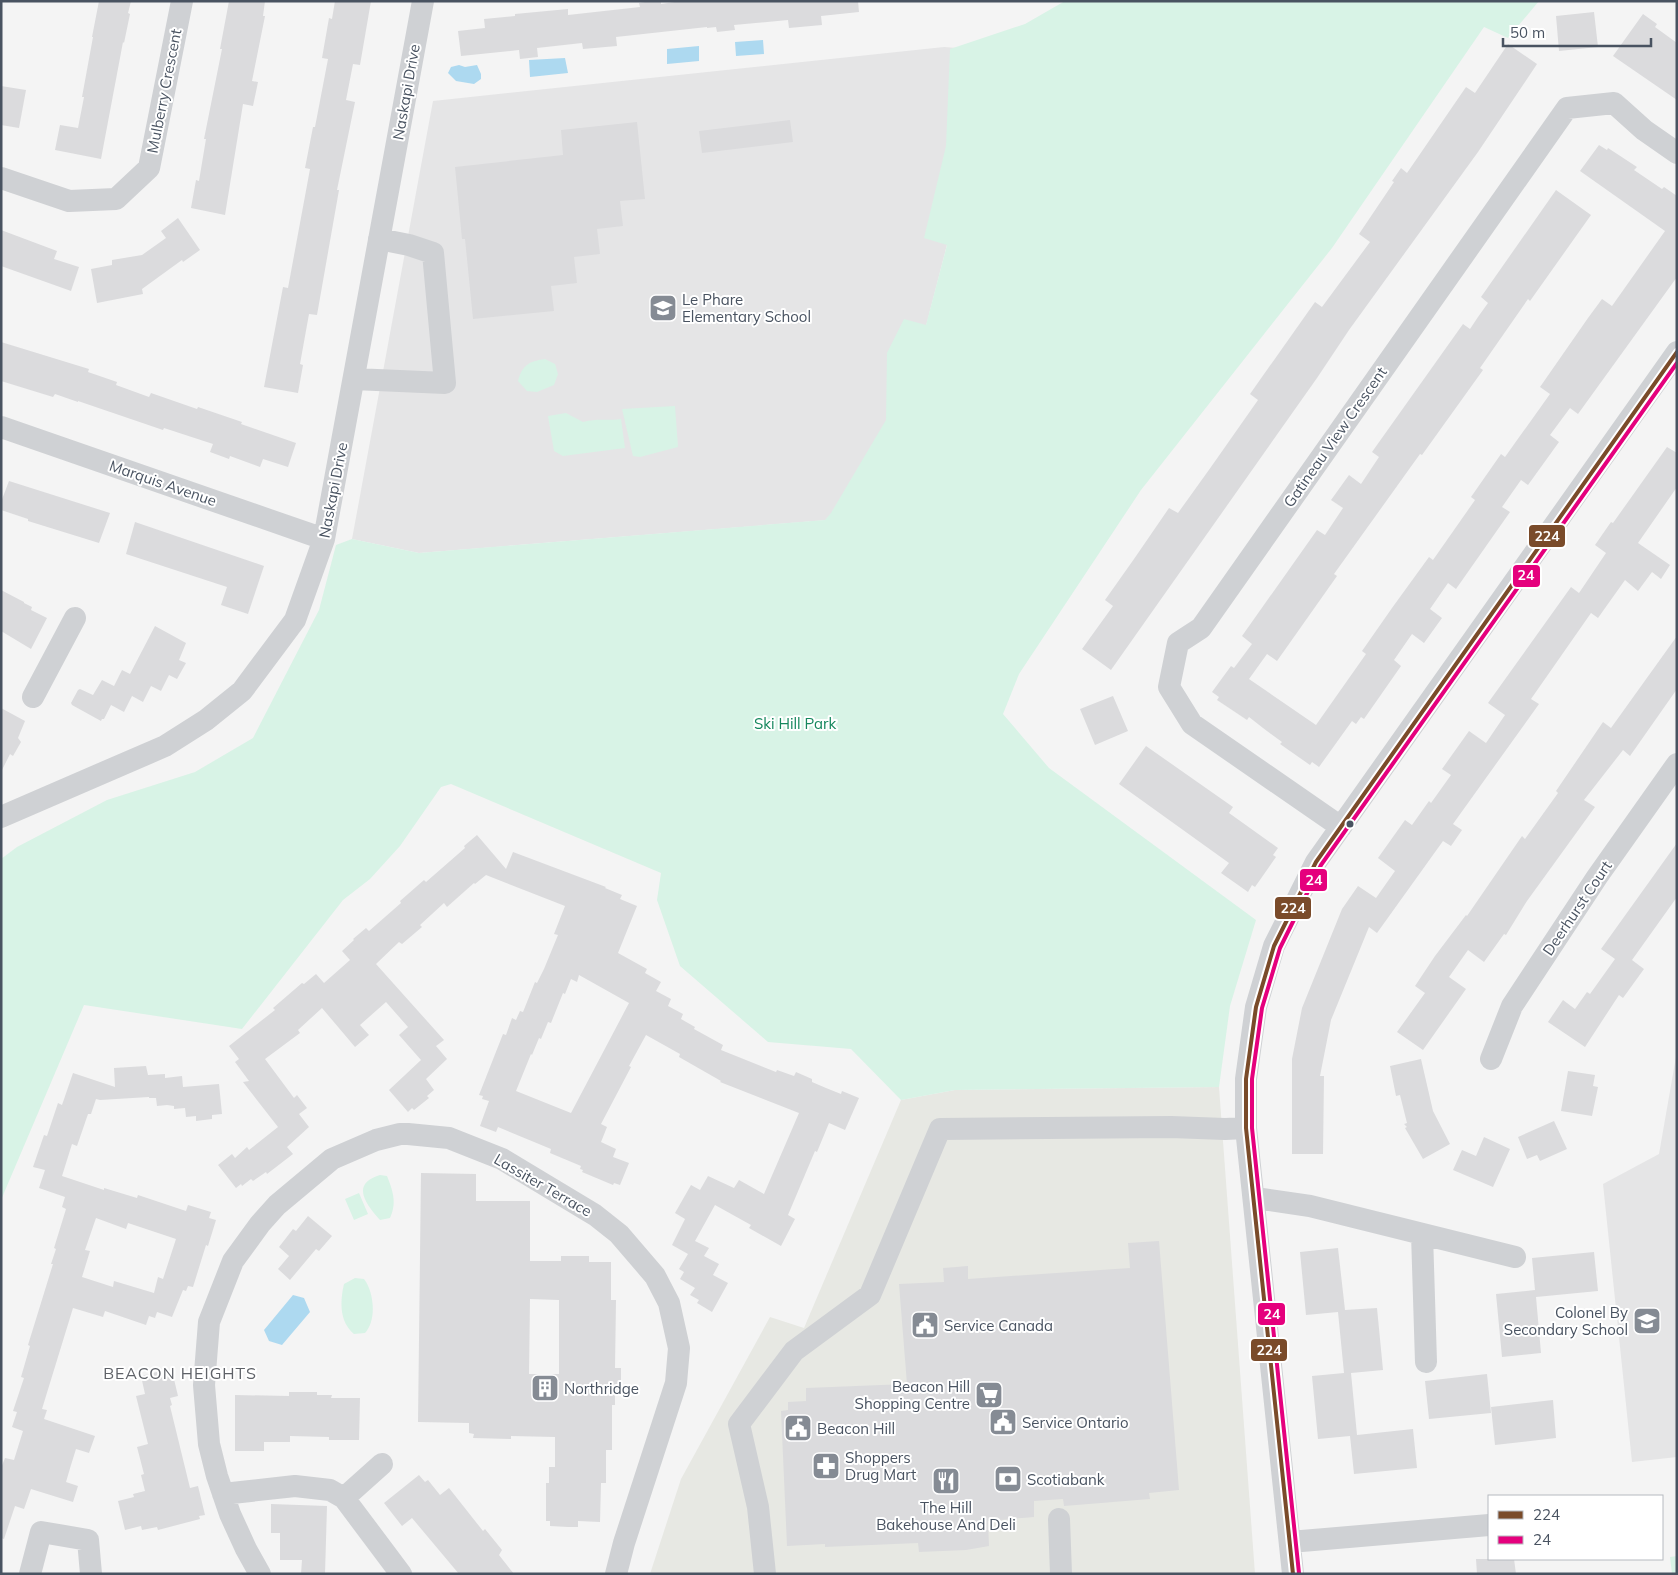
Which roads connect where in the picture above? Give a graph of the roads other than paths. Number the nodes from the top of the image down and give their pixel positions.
1 (182, 1) edge
2 (423, 1) edge
3 (1677, 153) edge
4 (1, 178) edge
5 (379, 239) junction
6 (1677, 352) edge
7 (354, 379) junction
8 (1, 427) edge
9 (324, 539) junction
10 (76, 618) dead end
11 (33, 697) dead end
12 (1677, 764) edge
13 (1, 817) edge
14 (1341, 827) junction
15 (1491, 1059) dead end
16 (1246, 1128) junction
17 (1255, 1198) junction
18 (1422, 1234) junction
19 (1515, 1257) dead end
20 (1426, 1362) dead end
21 (382, 1464) dead end
22 (223, 1494) junction
23 (344, 1498) junction
24 (1059, 1519) dead end
25 (1488, 1524) edge
26 (1290, 1542) junction
27 (30, 1574) edge
28 (91, 1574) edge
29 (260, 1574) edge
30 (401, 1574) edge
31 (616, 1574) edge
32 (765, 1574) edge
33 (1061, 1574) edge
34 (1293, 1574) edge

1 - 4 street, Mulberry Crescent
2 - 5 street, Naskapi Drive
3 - 14 street, Gatineau View Crescent
5 - 7 street, Naskapi Drive
5 - 7 street
6 - 14 street
7 - 9 street, Naskapi Drive
8 - 9 street, Marquis Avenue
9 - 13 street, Naskapi Drive
10 - 11 street
12 - 15 street, Deerhurst Court
14 - 16 street
16 - 17 street
16 - 32 street
17 - 18 street
17 - 26 street
18 - 19 street
18 - 20 street
21 - 23 street
22 - 23 street
22 - 29 street, Lassiter Terrace
22 - 31 street, Lassiter Terrace
23 - 30 street
24 - 33 street
25 - 26 street
26 - 34 street
27 - 28 street

